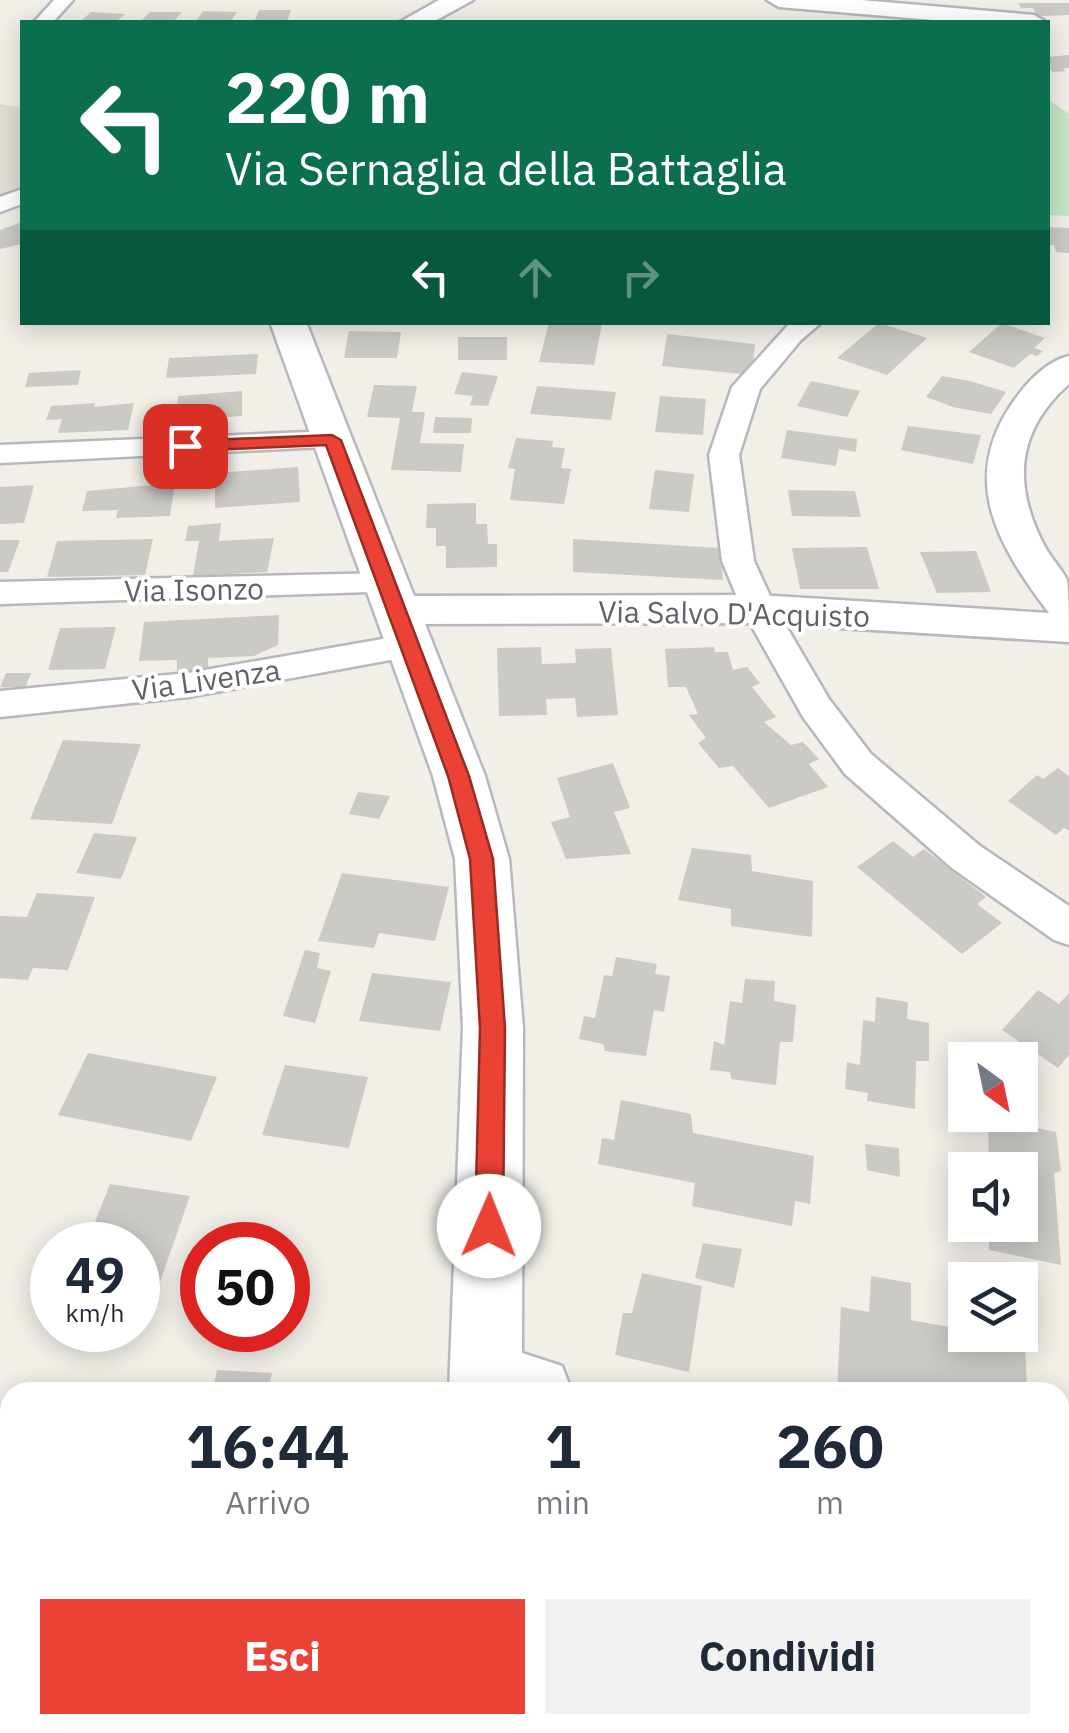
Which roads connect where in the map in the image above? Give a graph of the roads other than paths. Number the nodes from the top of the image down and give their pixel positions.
1 (64, 0) edge
2 (460, 0) edge
3 (779, 0) edge
4 (874, 5) edge
5 (45, 20) edge
6 (417, 20) edge
7 (1018, 20) edge
8 (289, 325) edge
9 (805, 325) edge
10 (1069, 366) edge
11 (332, 440) junction
12 (0, 454) edge
13 (0, 593) edge
14 (759, 609) junction
15 (1069, 610) edge
16 (399, 614) junction
17 (1069, 628) edge
18 (0, 704) edge
19 (1069, 928) edge
20 (503, 1382) edge

1 - 5 street
2 - 6 main road
3 - 4 street
4 - 7 street
8 - 11 main road
9 - 14 street
10 - 15 street
11 - 12 street
11 - 16 main road
13 - 16 street, Via Isonzo
14 - 16 street, Via Salvo D'Acquisto
14 - 17 street, Via Salvo D'Acquisto
14 - 19 street
16 - 18 street, Via Livenza
16 - 20 main road

